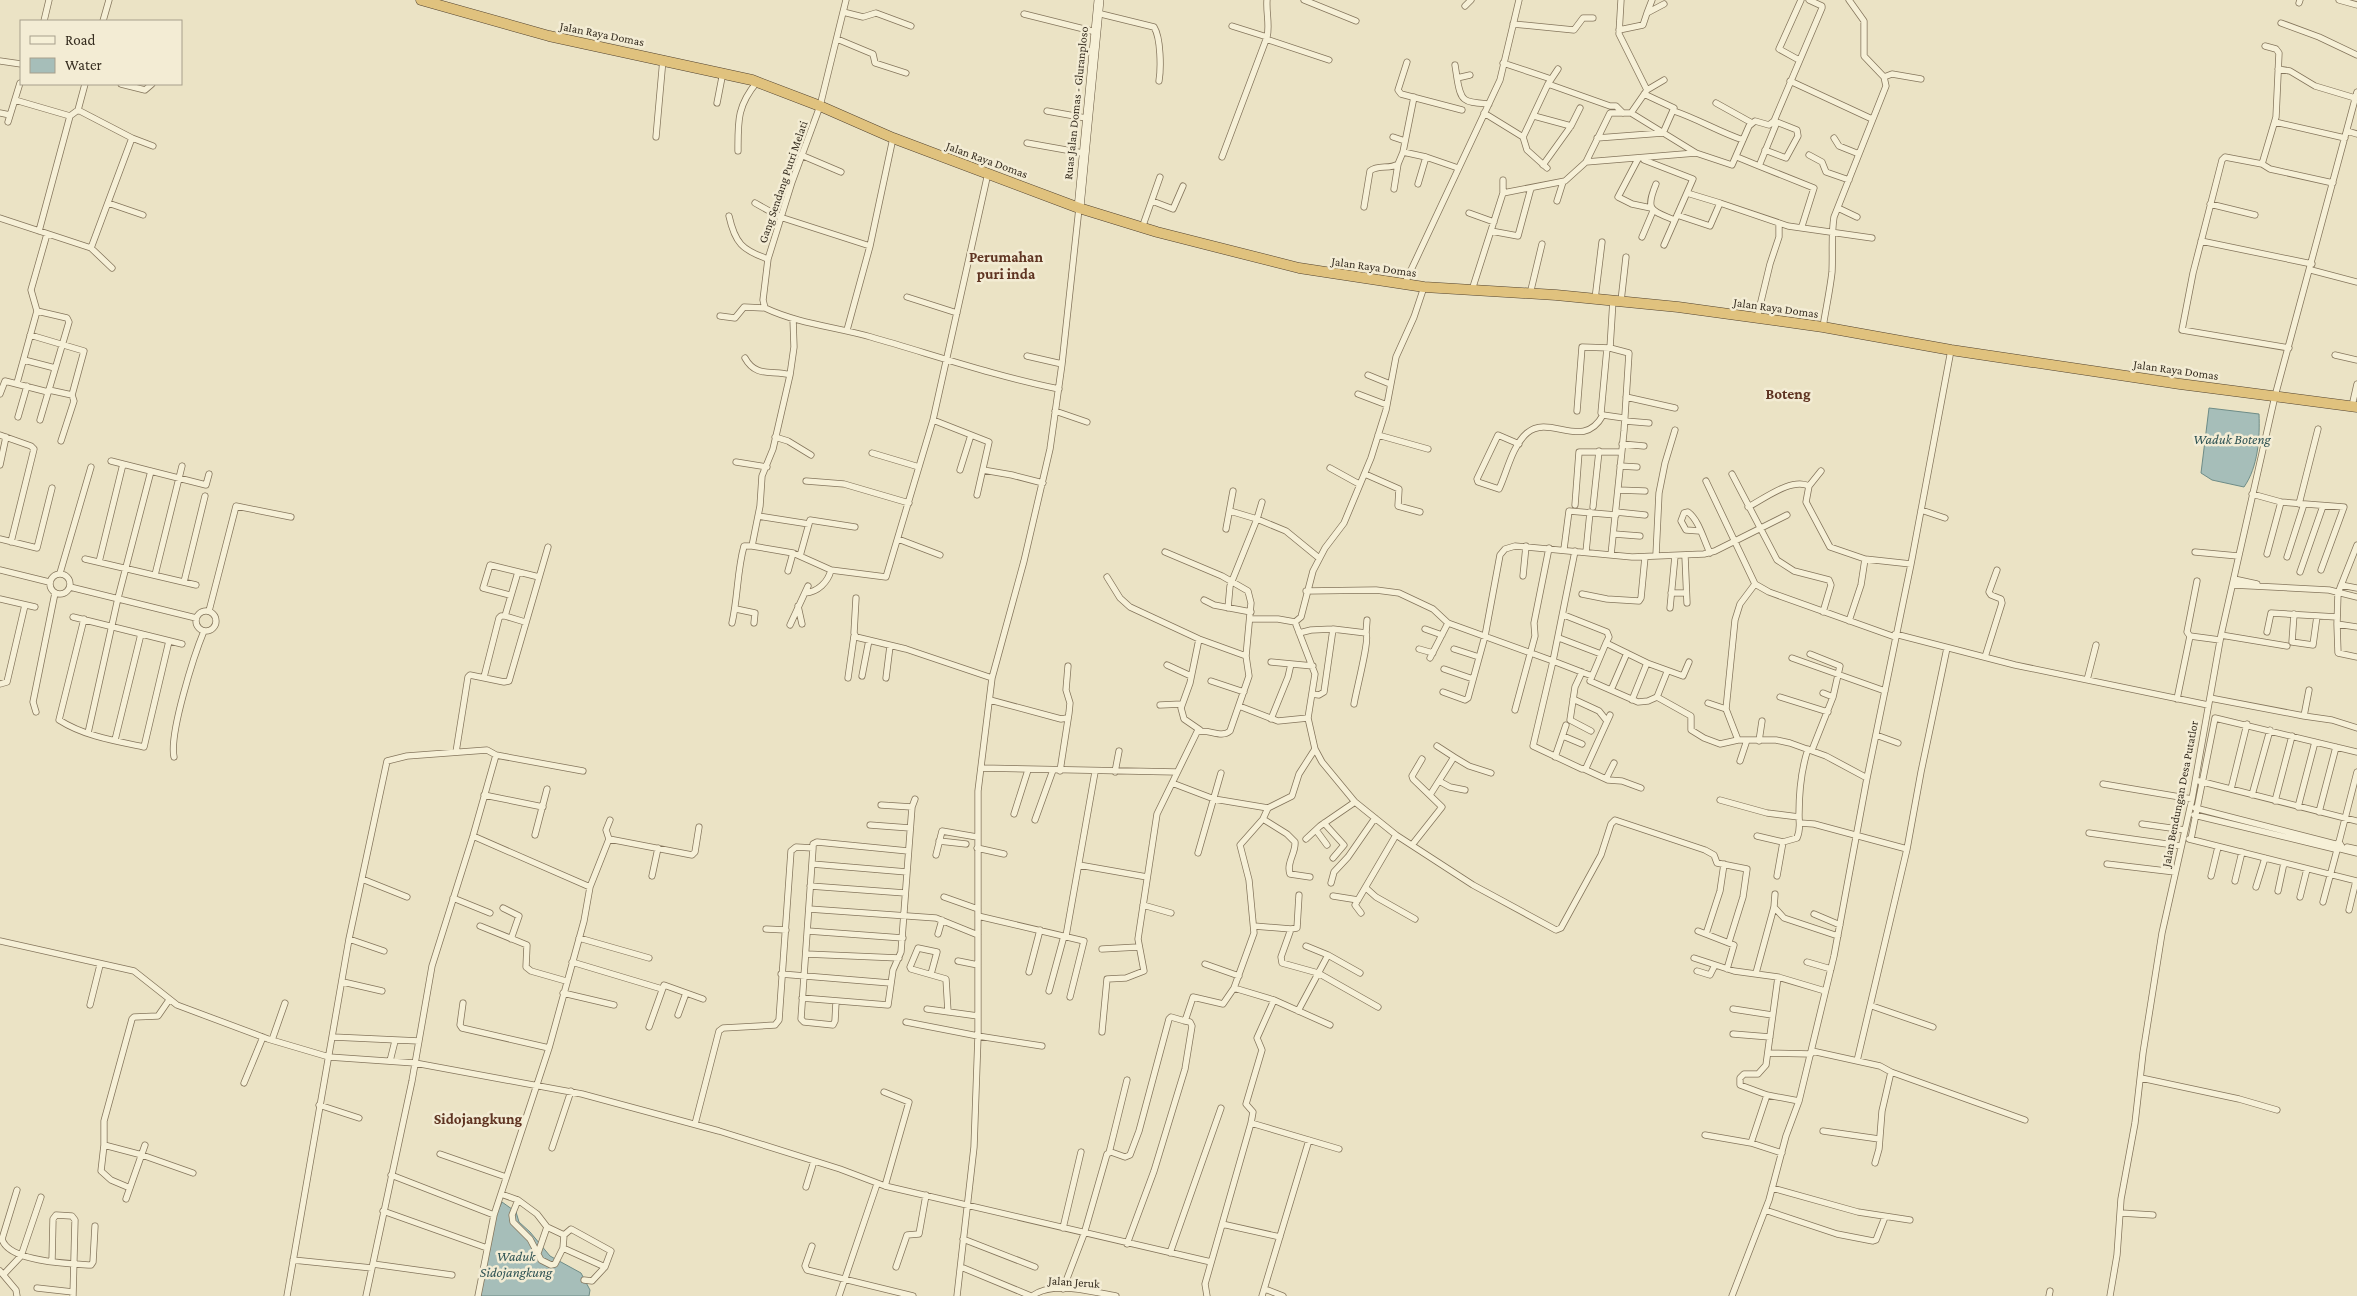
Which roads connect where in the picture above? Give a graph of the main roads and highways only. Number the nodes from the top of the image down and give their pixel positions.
1 (421, 0) edge
2 (1099, 0) edge
3 (456, 5) edge
4 (1079, 208) junction
5 (2355, 407) edge

1 - 3 highway, Jalan Raya Domas
2 - 4 main road, Ruas Jalan Domas - Gluranploso
3 - 4 highway, Jalan Raya Domas
4 - 5 highway, Jalan Raya Domas

